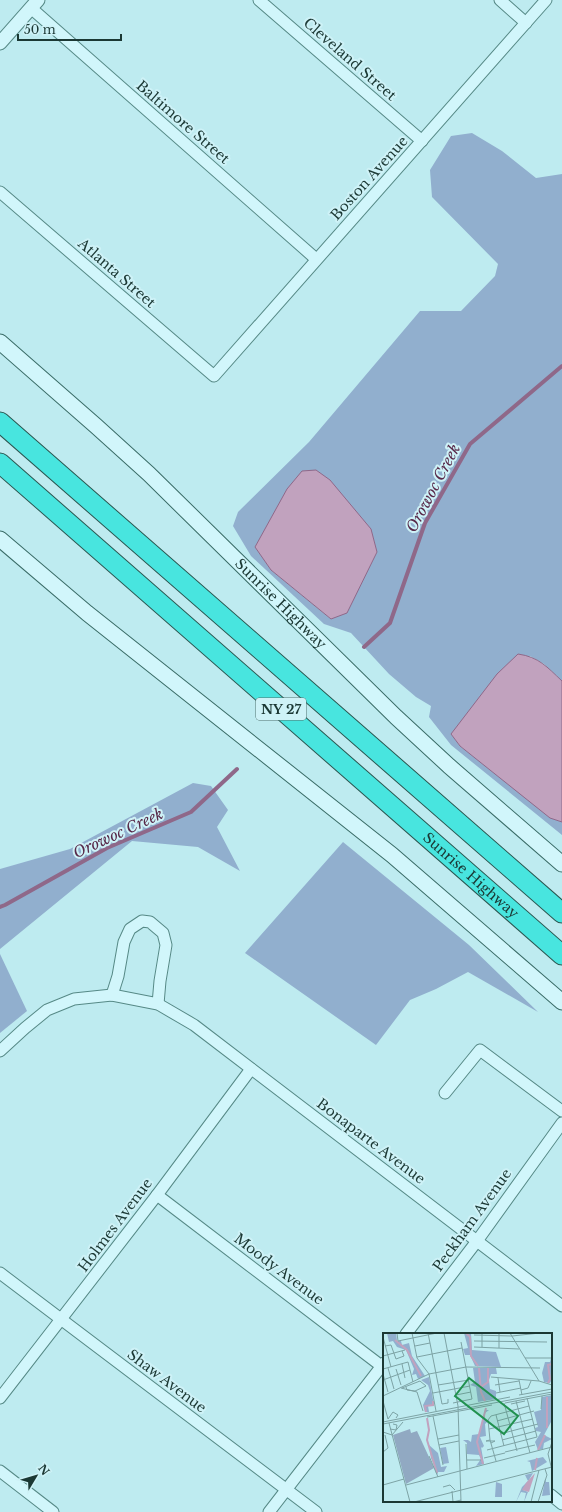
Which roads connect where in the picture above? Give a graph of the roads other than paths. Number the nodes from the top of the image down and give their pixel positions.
1 (259, 0) edge
2 (500, 0) edge
3 (546, 0) edge
4 (34, 4) edge
5 (526, 23) junction
6 (0, 43) edge
7 (422, 141) junction
8 (0, 192) edge
9 (316, 259) junction
10 (0, 342) edge
11 (214, 376) joint
12 (0, 422) edge
13 (0, 463) edge
14 (0, 539) edge
15 (562, 864) edge
16 (562, 913) edge
17 (562, 955) edge
18 (112, 995) junction
19 (562, 1002) edge
20 (158, 1004) junction
21 (0, 1051) edge
22 (251, 1069) junction
23 (446, 1093) dead end
24 (562, 1111) edge
25 (562, 1123) edge
26 (157, 1195) junction
27 (477, 1241) junction
28 (0, 1274) edge
29 (562, 1306) edge
30 (61, 1320) junction
31 (407, 1333) edge
32 (383, 1366) edge
33 (0, 1398) edge
34 (0, 1471) edge
35 (286, 1489) junction
36 (552, 1496) edge
37 (562, 1504) edge
38 (53, 1512) edge
39 (269, 1512) edge
40 (316, 1512) edge

1 - 7 street, Cleveland Street
2 - 5 street
3 - 5 street, Boston Avenue
4 - 6 street
4 - 9 street, Baltimore Street
5 - 7 street, Boston Avenue
7 - 9 street, Boston Avenue
8 - 11 street, Atlanta Street
9 - 11 street, Boston Avenue
10 - 15 main road, Sunrise Highway
12 - 16 highway, NY 27
13 - 17 highway, Sunrise Highway / NY 27
14 - 19 main road
18 - 20 street, Bonaparte Avenue
18 - 20 street
18 - 21 street, Bonaparte Avenue
20 - 22 street, Bonaparte Avenue
22 - 26 street, Holmes Avenue
22 - 27 street, Bonaparte Avenue
23 - 24 street
25 - 27 street, Peckham Avenue
26 - 30 street, Holmes Avenue
26 - 32 street, Moody Avenue
27 - 29 street, Bonaparte Avenue
27 - 31 street, Peckham Avenue
28 - 30 street, Shaw Avenue
30 - 33 street, Holmes Avenue
30 - 35 street, Shaw Avenue
32 - 35 street
34 - 38 street
35 - 39 street
35 - 40 street, Shaw Avenue
36 - 37 street

